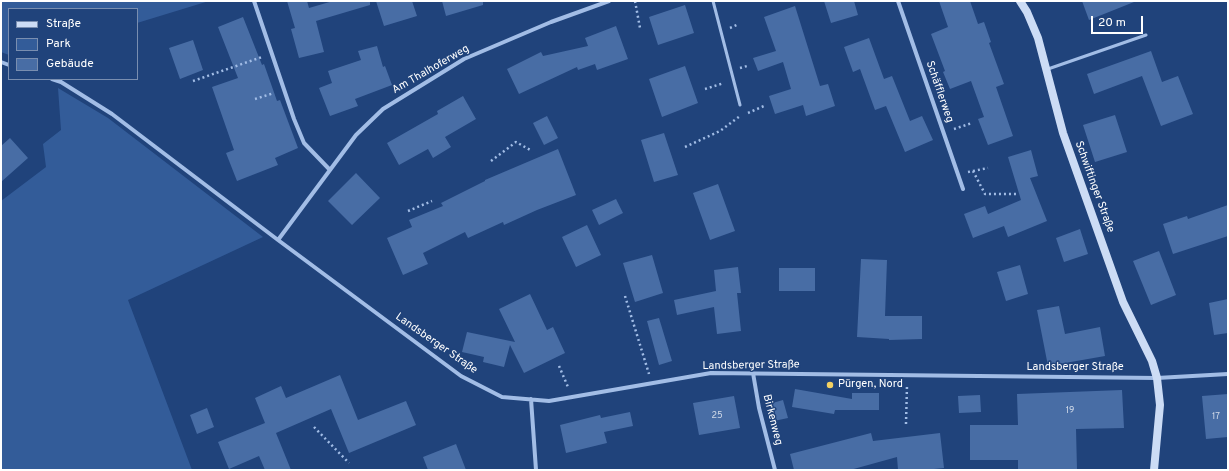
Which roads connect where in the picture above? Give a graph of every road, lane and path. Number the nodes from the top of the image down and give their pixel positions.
1 (254, 1) edge
2 (609, 1) edge
3 (635, 1) edge
4 (714, 1) edge
5 (898, 1) edge
6 (1020, 1) edge
7 (640, 28) dead end
8 (1146, 35) dead end
9 (272, 54) junction
10 (1048, 69) junction
11 (55, 80) edge
12 (734, 80) junction
13 (193, 81) dead end
14 (284, 89) junction
15 (706, 89) dead end
16 (255, 99) dead end
17 (740, 105) dead end
18 (740, 116) dead end
19 (972, 123) dead end
20 (944, 133) junction
21 (685, 147) dead end
22 (532, 151) dead end
23 (491, 161) dead end
24 (988, 168) dead end
25 (330, 170) junction
26 (973, 171) junction
27 (958, 175) junction
28 (964, 189) dead end
29 (1017, 194) dead end
30 (432, 201) dead end
31 (408, 211) dead end
32 (278, 240) junction
33 (625, 296) dead end
34 (559, 366) dead end
35 (753, 374) junction
36 (1228, 374) edge
37 (907, 376) junction
38 (1157, 378) junction
39 (652, 383) junction
40 (573, 396) junction
41 (531, 399) junction
42 (906, 424) dead end
43 (314, 427) dead end
44 (349, 463) dead end
45 (536, 470) edge
46 (775, 470) edge
47 (1154, 470) edge

1 - 9 street
2 - 25 street, Am Thalhoferweg
3 - 7 path
4 - 12 lane
5 - 20 street, Schäfflerweg
6 - 10 street, Schwiftinger Straße
8 - 10 lane
9 - 13 path
9 - 14 street
10 - 38 street, Schwiftinger Straße
11 - 32 street, Landsberger Straße
12 - 15 path
12 - 17 lane
14 - 16 path
14 - 25 street
18 - 21 path
19 - 20 path
20 - 27 street, Schäfflerweg
22 - 23 path
24 - 26 path
25 - 32 street, Am Thalhoferweg
26 - 27 path
26 - 29 path
27 - 28 street, Schäfflerweg
30 - 31 path
32 - 41 street, Landsberger Straße
33 - 39 path
34 - 40 path
35 - 37 street, Landsberger Straße
35 - 39 street, Landsberger Straße
35 - 46 street, Birkenweg
36 - 38 street, Landsberger Straße
37 - 38 street, Landsberger Straße
37 - 42 path
38 - 47 street, Schwiftinger Straße
39 - 40 street, Landsberger Straße
40 - 41 street, Landsberger Straße
41 - 45 street
43 - 44 path

